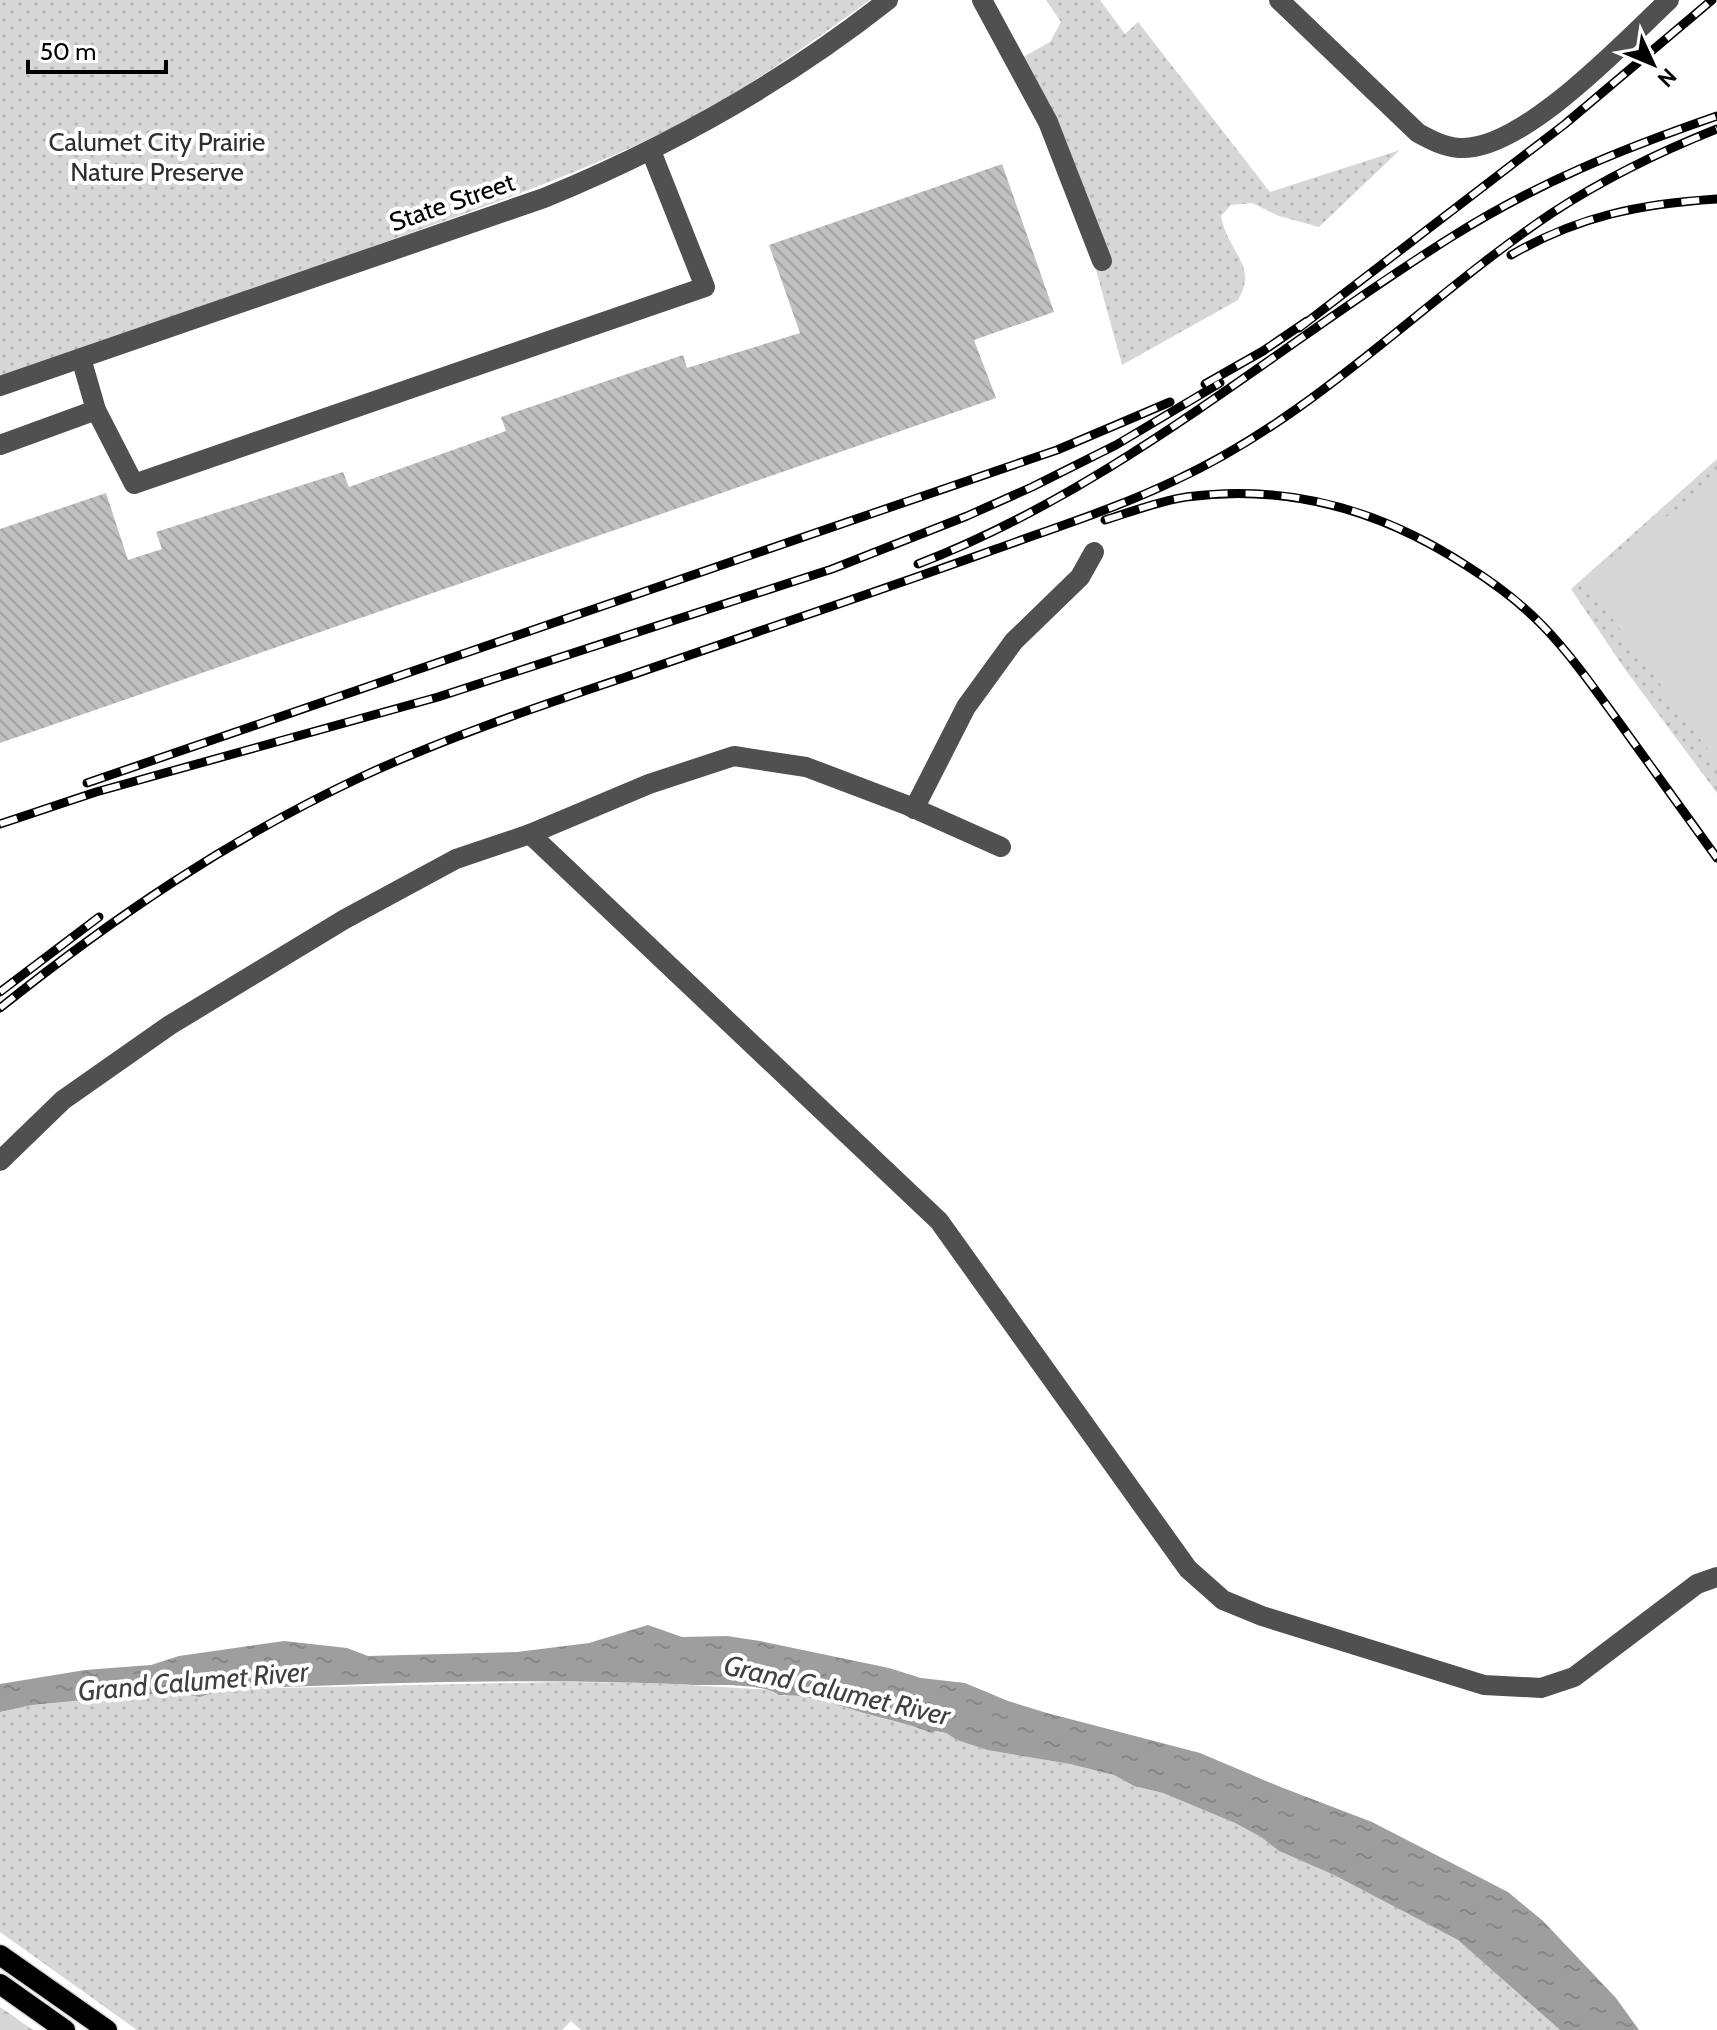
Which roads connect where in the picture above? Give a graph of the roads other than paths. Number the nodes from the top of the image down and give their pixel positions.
1 (888, 0) edge
2 (982, 0) edge
3 (1669, 0) edge
4 (1287, 2) edge
5 (651, 151) junction
6 (1102, 261) dead end
7 (81, 358) junction
8 (0, 386) edge
9 (96, 410) junction
10 (0, 445) edge
11 (1094, 552) dead end
12 (914, 809) junction
13 (530, 834) junction
14 (1001, 847) dead end
15 (0, 1161) edge
16 (1717, 1577) edge
17 (0, 1955) edge
18 (0, 1984) edge
19 (65, 2030) edge
20 (107, 2030) edge

1 - 5 street, State Street
2 - 6 street
3 - 4 street
5 - 7 street, State Street
5 - 9 street
7 - 8 street, State Street
7 - 9 street
9 - 10 street
11 - 12 street
12 - 13 street
12 - 14 street
13 - 15 street
13 - 16 street
17 - 20 main road
18 - 19 main road

